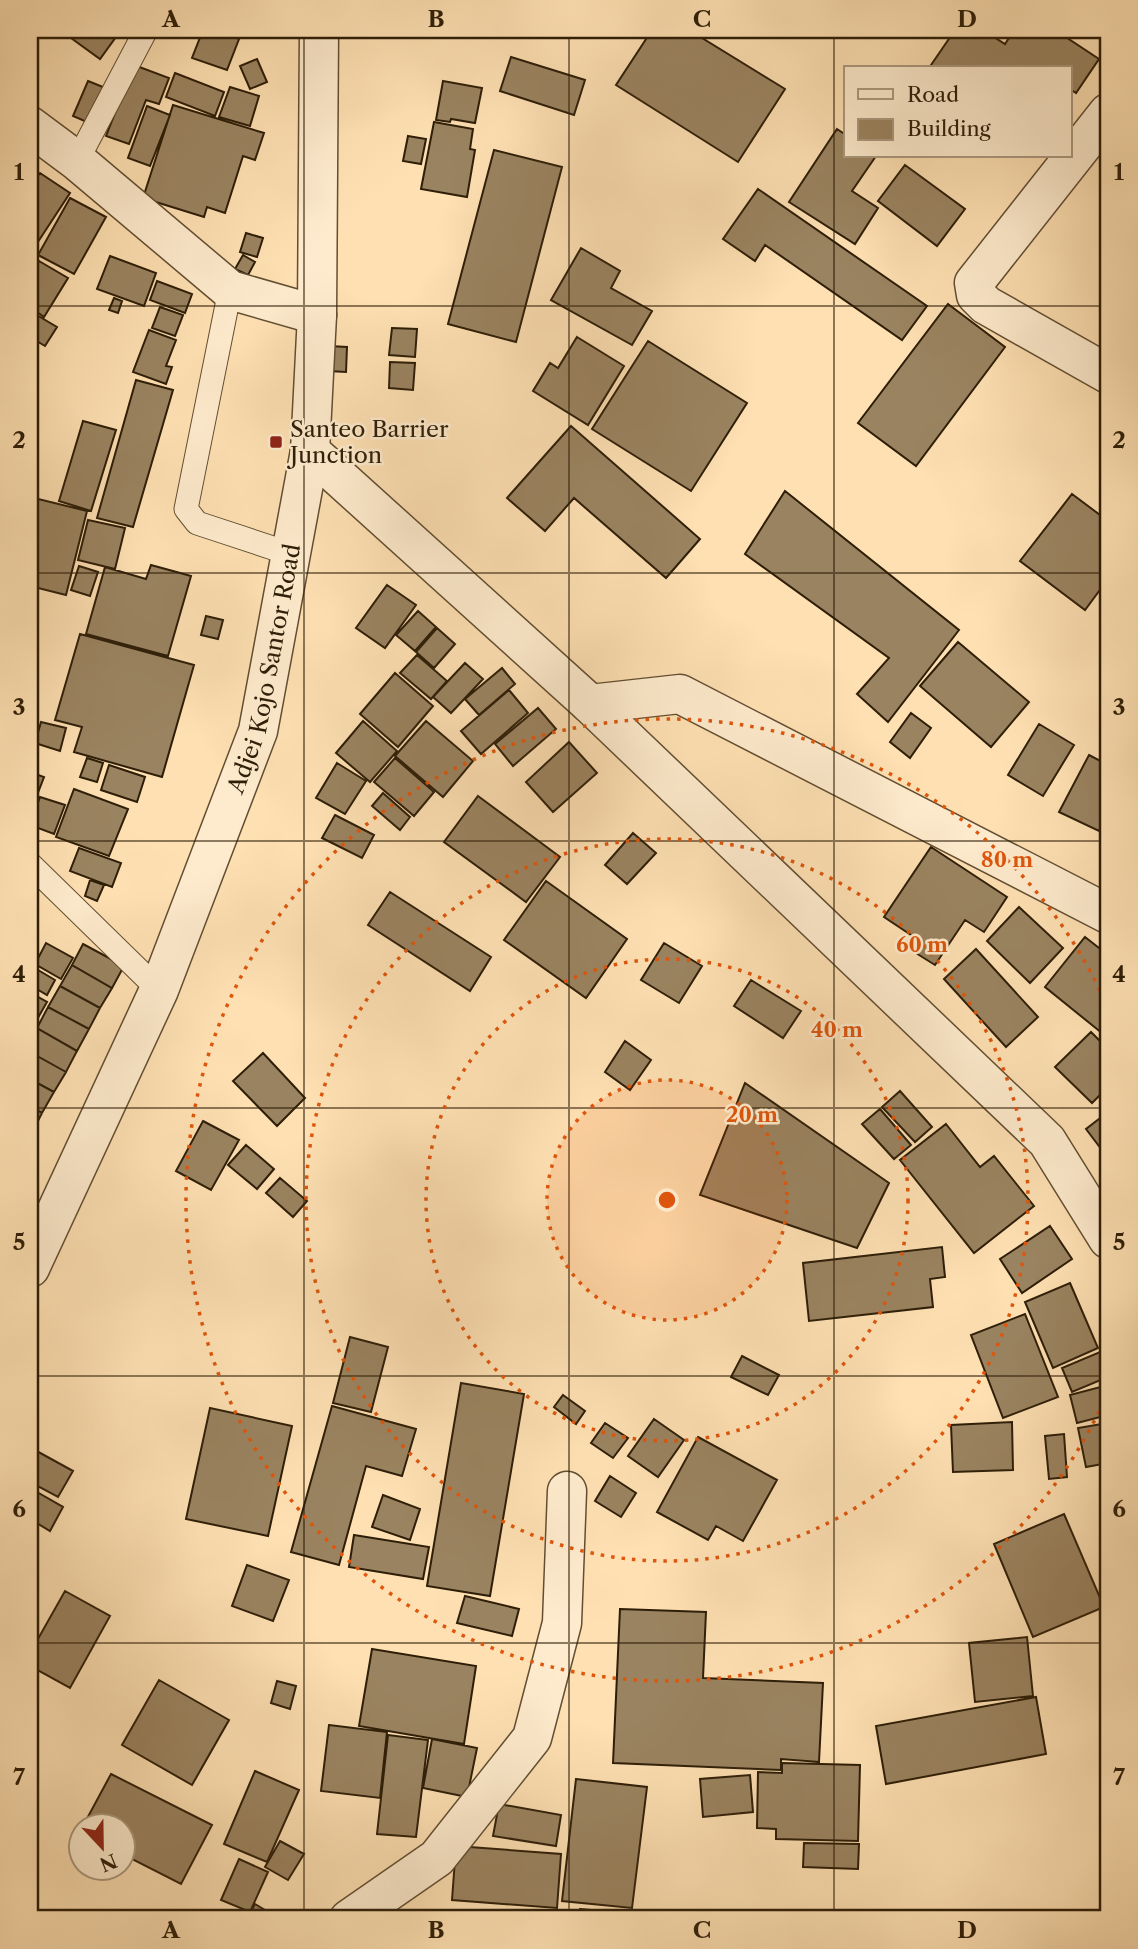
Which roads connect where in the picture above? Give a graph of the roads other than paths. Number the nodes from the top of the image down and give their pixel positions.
1 (146, 30) edge
2 (319, 30) edge
3 (1108, 113) edge
4 (30, 126) edge
5 (77, 161) junction
6 (230, 290) junction
7 (317, 314) junction
8 (1108, 374) edge
9 (310, 451) junction
10 (291, 554) junction
11 (590, 704) junction
12 (30, 864) edge
13 (1108, 914) edge
14 (159, 990) junction
15 (1108, 1240) edge
16 (30, 1268) edge
17 (567, 1491) dead end
18 (349, 1919) edge

1 - 5 lane
2 - 7 street, Adjei Kojo Santor Road
3 - 8 street
4 - 5 street
5 - 6 street
6 - 7 street
6 - 10 lane
7 - 9 street, Adjei Kojo Santor Road
9 - 10 street, Adjei Kojo Santor Road
9 - 11 street
10 - 14 street, Adjei Kojo Santor Road
11 - 13 street
11 - 15 street
12 - 14 lane
14 - 16 street, Adjei Kojo Santor Road
17 - 18 street

